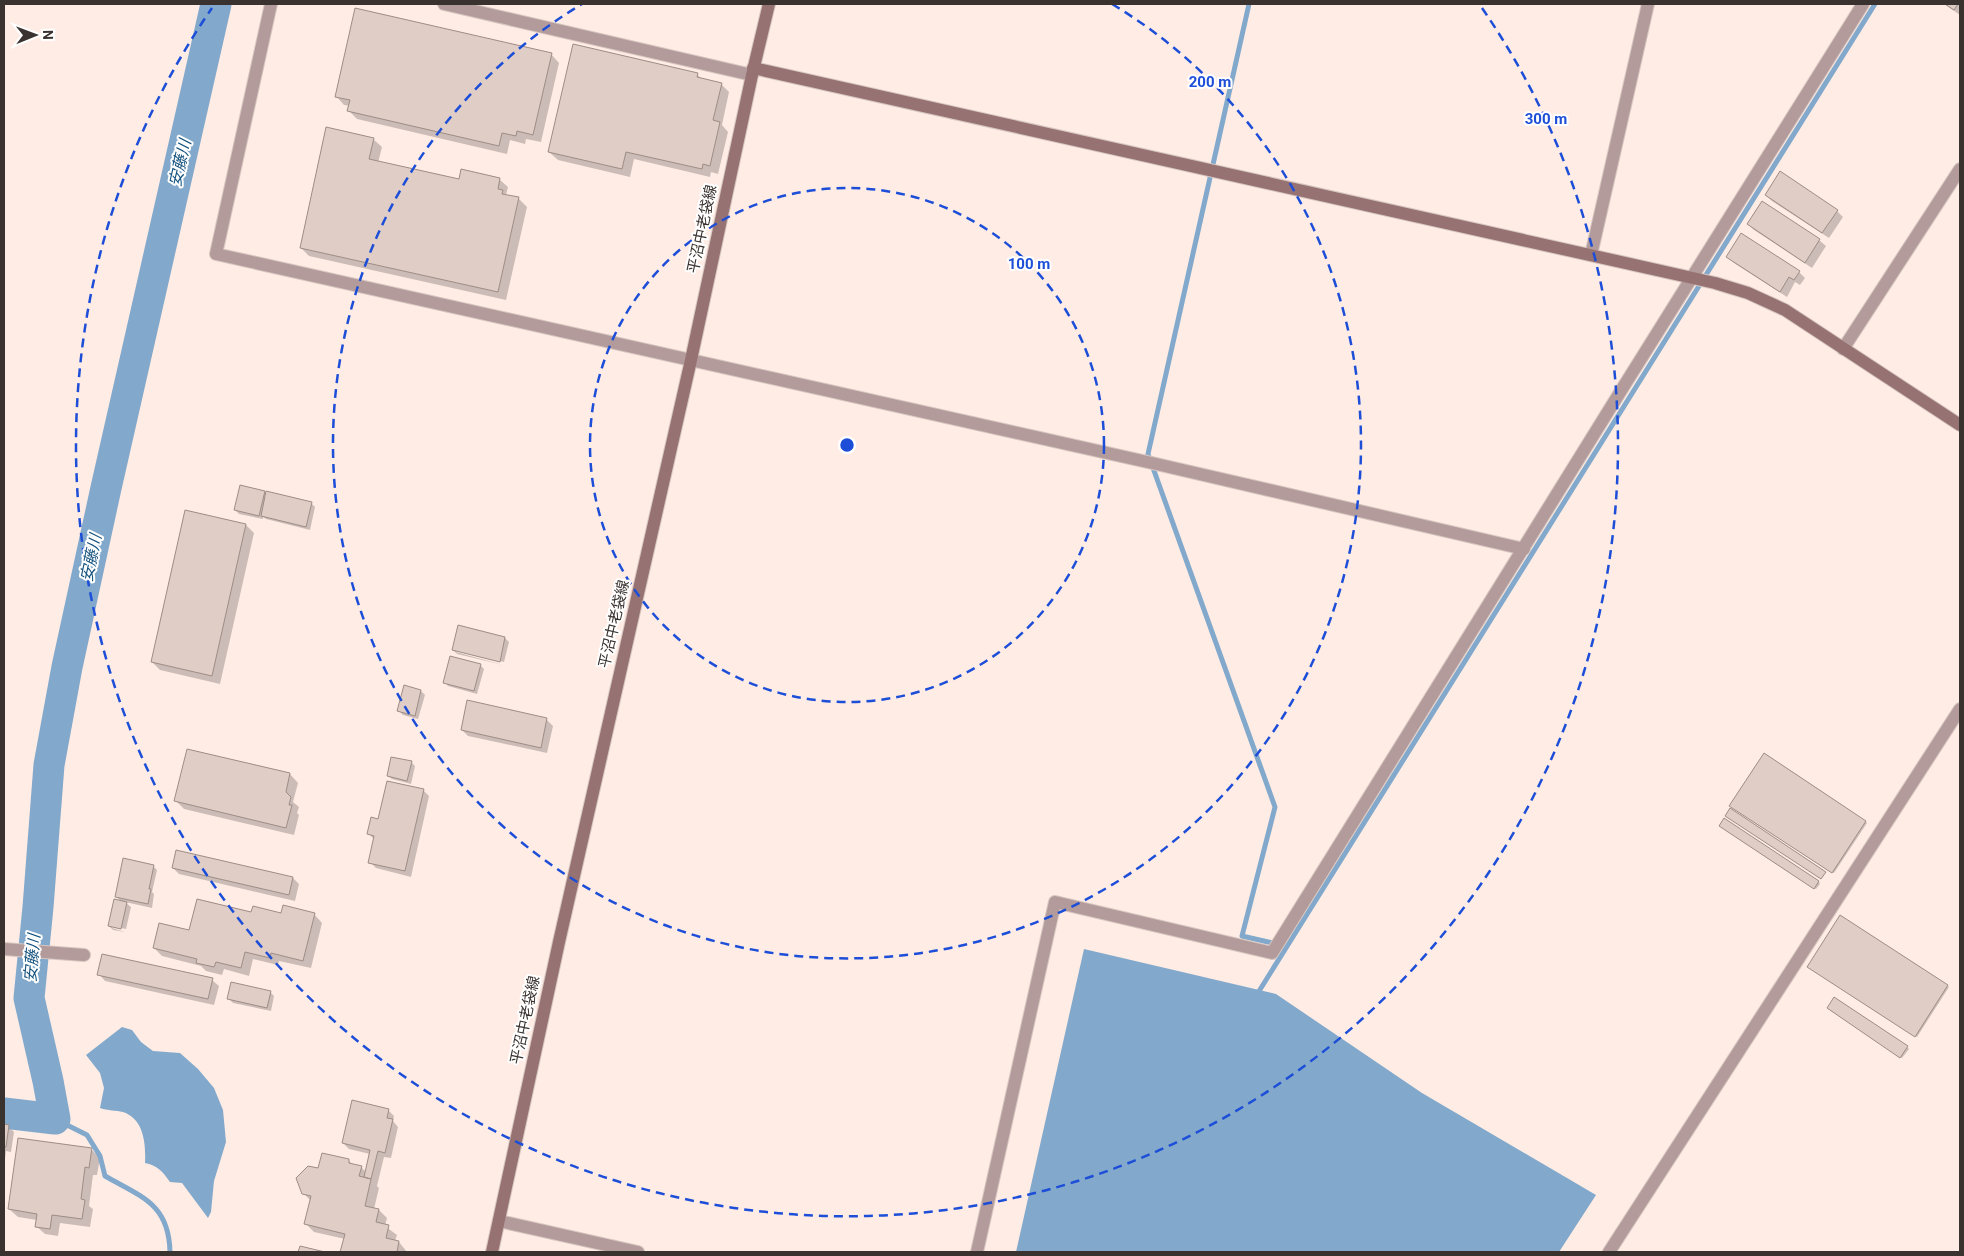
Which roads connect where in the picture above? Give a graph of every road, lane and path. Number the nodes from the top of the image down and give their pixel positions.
1 (270, 4) edge
2 (444, 4) edge
3 (769, 4) edge
4 (1648, 4) edge
5 (1863, 4) edge
6 (753, 72) junction
7 (1960, 169) edge
8 (1591, 255) junction
9 (1690, 277) junction
10 (1843, 349) junction
11 (691, 360) junction
12 (1960, 425) edge
13 (1524, 549) junction
14 (1960, 709) edge
15 (4, 949) edge
16 (84, 955) dead end
17 (499, 1221) junction
18 (492, 1252) edge
19 (638, 1252) edge
20 (977, 1252) edge
21 (1609, 1252) edge

1 - 11 street
2 - 6 street
3 - 6 main road, 平沼中老袋線
4 - 8 street
5 - 9 street
6 - 8 main road
6 - 11 main road, 平沼中老袋線
7 - 10 street
8 - 9 main road
9 - 10 main road
9 - 13 street
10 - 12 main road
11 - 13 street
11 - 17 main road, 平沼中老袋線
13 - 20 street
14 - 21 street
15 - 16 street
17 - 18 main road, 平沼中老袋線
17 - 19 street

